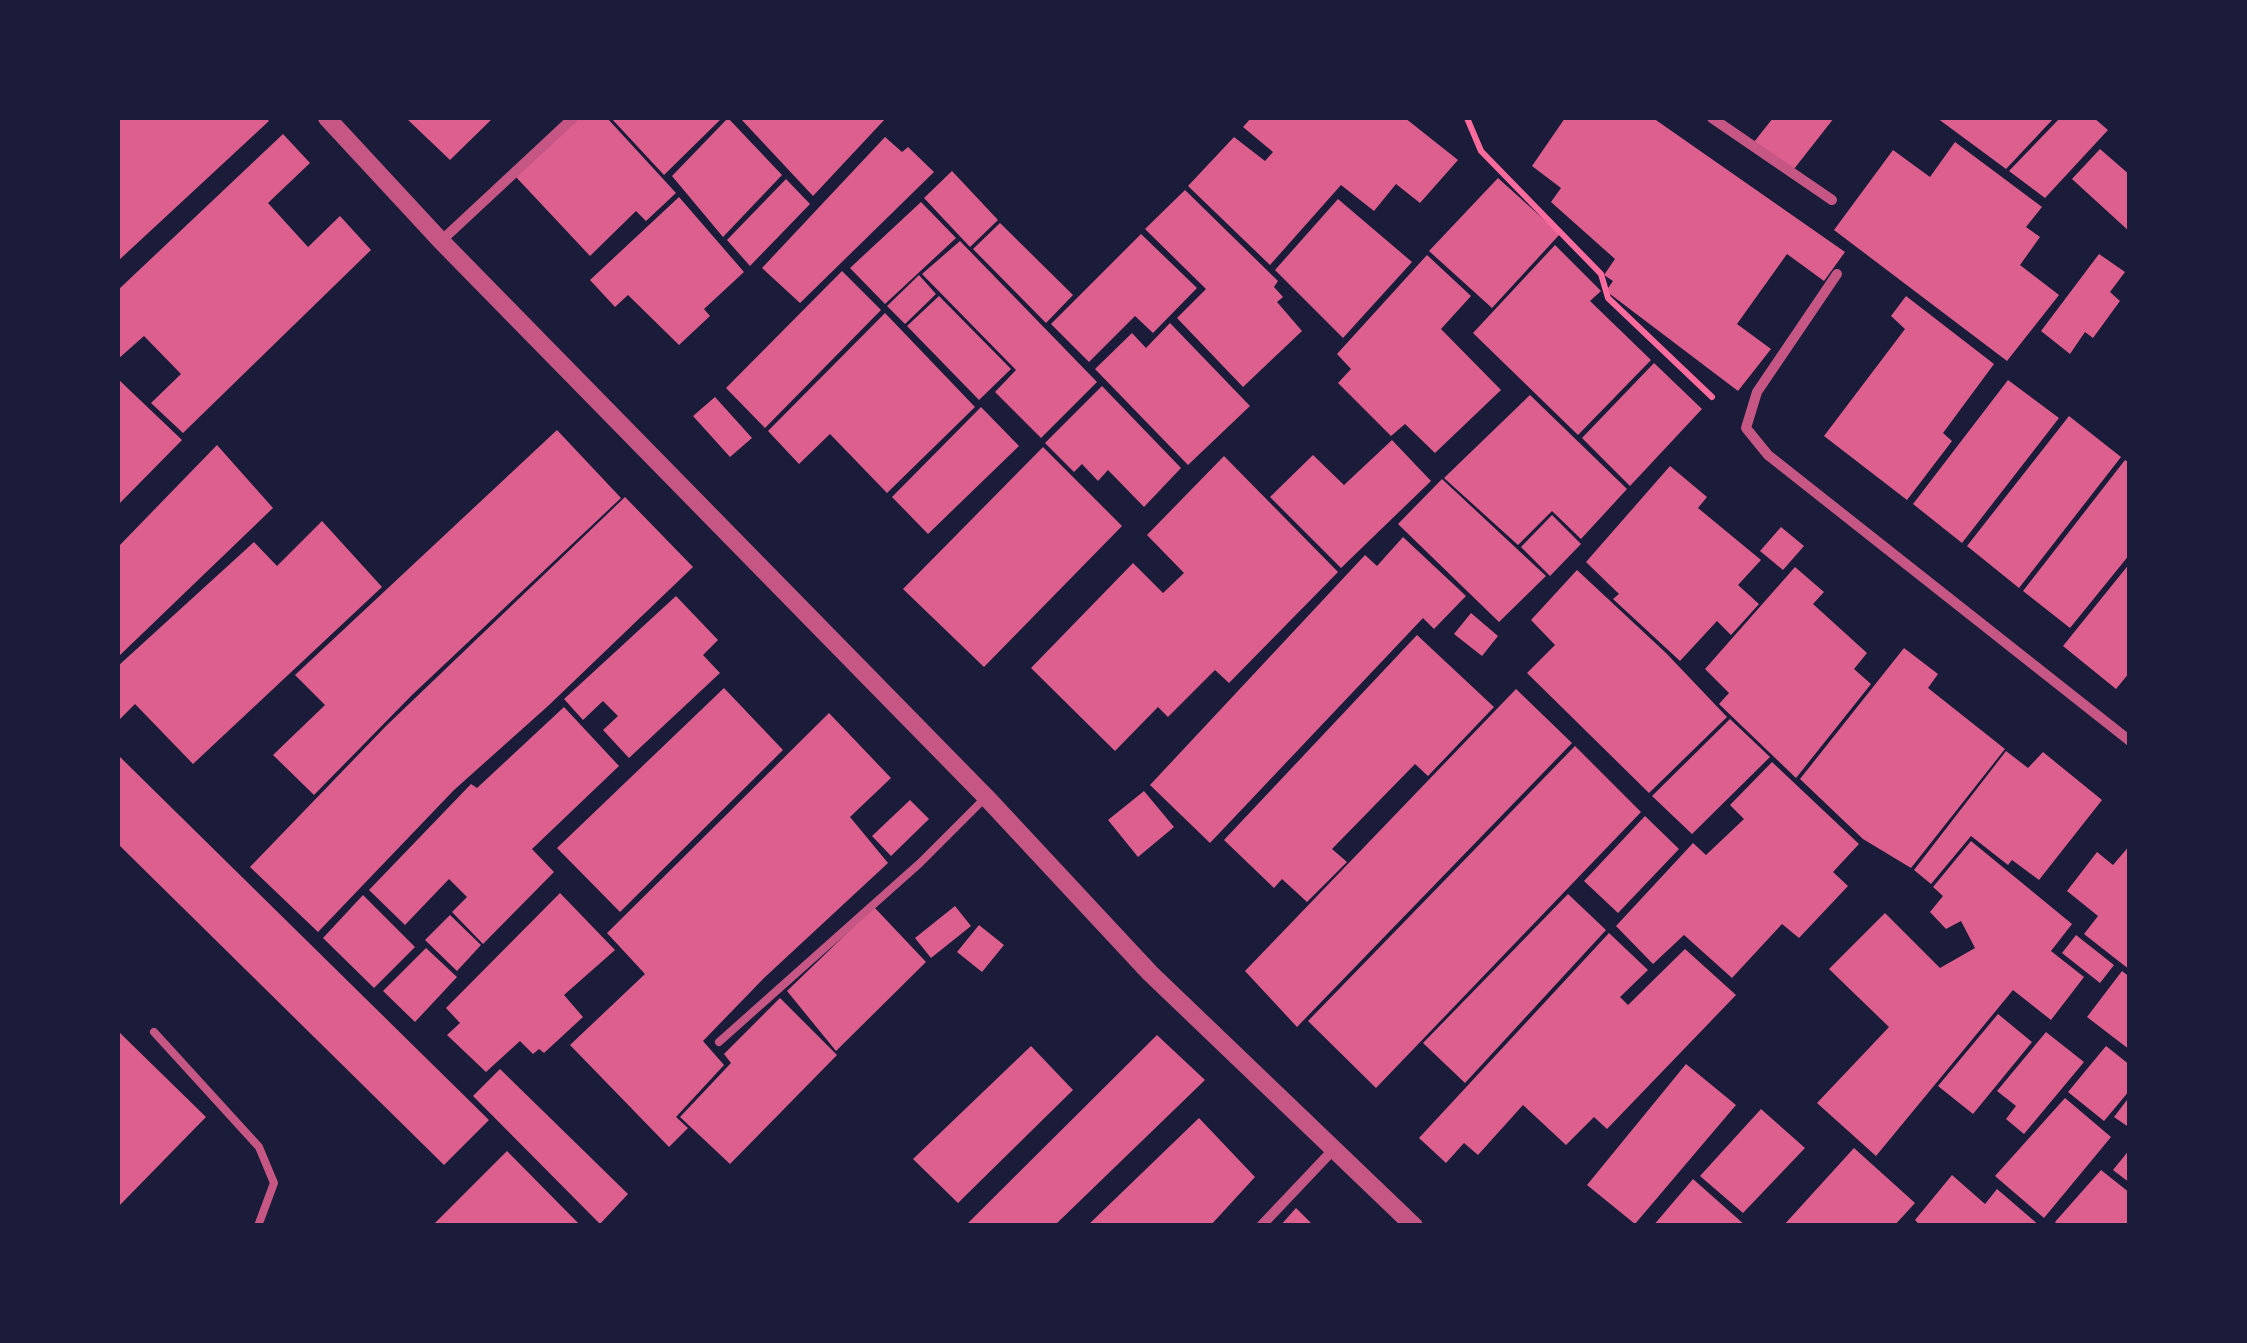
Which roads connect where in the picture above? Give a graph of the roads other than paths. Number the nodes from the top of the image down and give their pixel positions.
1 (327, 118) edge
2 (572, 118) edge
3 (1712, 118) edge
4 (1832, 200) dead end
5 (441, 241) junction
6 (1836, 274) dead end
7 (2130, 741) edge
8 (986, 796) junction
9 (154, 1032) dead end
10 (719, 1042) dead end
11 (1333, 1150) junction
12 (258, 1226) edge
13 (1261, 1226) edge
14 (1414, 1226) edge

1 - 5 street
2 - 5 street
3 - 4 street
5 - 8 street
6 - 7 street
8 - 10 lane
8 - 11 street
9 - 12 lane
11 - 13 street
11 - 14 street

